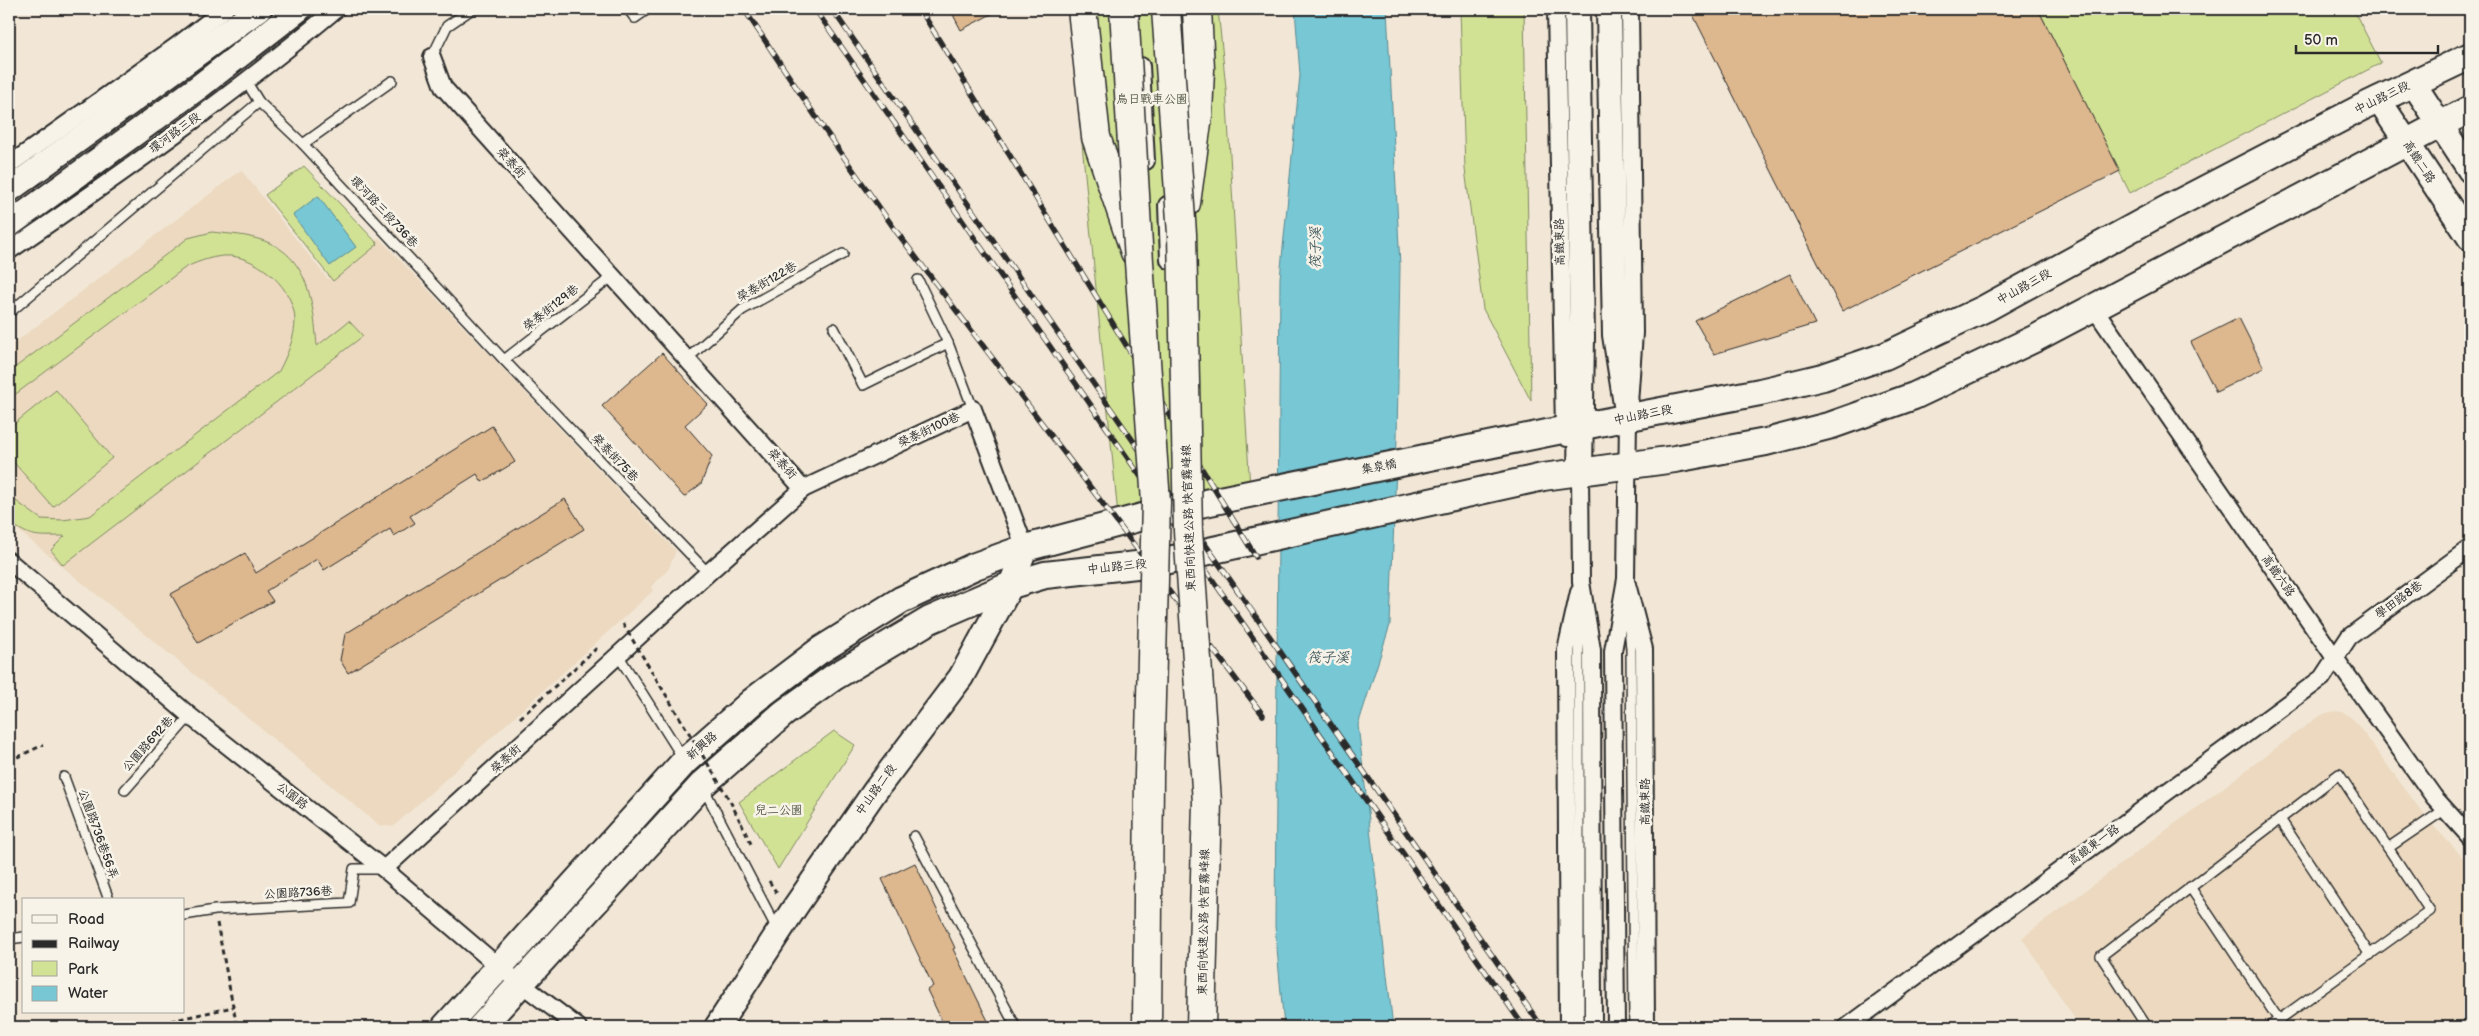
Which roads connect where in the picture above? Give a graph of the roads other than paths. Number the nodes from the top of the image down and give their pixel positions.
1 (226, 9) edge
2 (260, 9) edge
3 (300, 9) edge
4 (336, 9) edge
5 (472, 9) edge
6 (628, 9) edge
7 (648, 9) edge
8 (1082, 9) edge
9 (1124, 9) edge
10 (1136, 9) edge
11 (1154, 9) edge
12 (1166, 9) edge
13 (1197, 9) edge
14 (1556, 9) edge
15 (1577, 9) edge
16 (1609, 9) edge
17 (1630, 9) edge
18 (2470, 56) edge
19 (432, 57) joint
20 (246, 81) junction
21 (392, 81) dead end
22 (2413, 83) junction
23 (2378, 99) junction
24 (259, 102) junction
25 (2470, 109) edge
26 (2440, 124) junction
27 (2406, 142) junction
28 (303, 144) junction
29 (9, 165) edge
30 (2470, 170) edge
31 (9, 190) edge
32 (9, 226) edge
33 (2465, 232) edge
34 (1182, 234) junction
35 (2470, 246) edge
36 (9, 251) edge
37 (843, 254) dead end
38 (1139, 262) junction
39 (613, 276) junction
40 (918, 280) dead end
41 (2094, 308) junction
42 (9, 313) edge
43 (834, 328) dead end
44 (948, 343) junction
45 (687, 359) junction
46 (504, 360) junction
47 (973, 409) junction
48 (1628, 417) junction
49 (1563, 430) junction
50 (1627, 467) junction
51 (1580, 473) junction
52 (803, 489) junction
53 (1172, 509) junction
54 (1025, 548) junction
55 (2470, 548) edge
56 (9, 561) edge
57 (708, 573) junction
58 (1626, 579) junction
59 (1581, 582) junction
60 (1011, 585) junction
61 (618, 655) junction
62 (2335, 658) junction
63 (190, 716) junction
64 (685, 761) junction
65 (64, 777) dead end
66 (702, 785) junction
67 (125, 790) dead end
68 (2444, 810) junction
69 (2280, 819) junction
70 (914, 836) dead end
71 (2470, 837) edge
72 (2388, 848) junction
73 (384, 869) junction
74 (2190, 887) junction
75 (108, 898) edge
76 (185, 915) edge
77 (779, 933) junction
78 (22, 937) edge
79 (9, 939) edge
80 (2370, 955) junction
81 (499, 967) junction
82 (521, 982) junction
83 (2279, 1020) junction
84 (1857, 1024) edge
85 (445, 1027) edge
86 (481, 1027) edge
87 (578, 1027) edge
88 (717, 1027) edge
89 (1016, 1027) edge
90 (1147, 1027) edge
91 (1201, 1027) edge
92 (1568, 1027) edge
93 (1579, 1027) edge
94 (1593, 1027) edge
95 (1616, 1027) edge
96 (1634, 1027) edge
97 (1646, 1027) edge
98 (2147, 1027) edge
99 (2269, 1027) edge

1 - 29 street
2 - 31 street
3 - 32 street, 環河路三段
4 - 20 street, 環河路三段
5 - 19 lane
6 - 7 lane
8 - 38 highway, bridge
9 - 38 highway, bridge
10 - 53 street
11 - 53 street
12 - 34 highway, 東西向快速公路 快官霧峰線, bridge
13 - 34 highway, bridge
14 - 49 street, 高鐵東路
15 - 49 street, 高鐵東路
16 - 48 street, 高鐵東路
17 - 48 street, 高鐵東路
18 - 22 main road, 中山路三段
19 - 39 street, 榮泰街
20 - 24 lane, 環河路三段736巷
20 - 36 street, 環河路三段
21 - 28 lane
22 - 23 main road, 中山路三段
22 - 26 street
23 - 27 street, 高鐵二路
23 - 48 main road, 中山路三段
24 - 28 lane, 環河路三段736巷
24 - 42 lane
25 - 26 main road
26 - 27 main road
26 - 30 street
27 - 33 street, 高鐵二路
27 - 41 main road
28 - 46 lane, 環河路三段736巷
33 - 35 lane, 高鐵二路
34 - 91 highway, 東西向快速公路 快官霧峰線, bridge
37 - 45 lane, 榮泰街122巷
38 - 90 highway, bridge
39 - 45 street, 榮泰街
39 - 46 lane, 榮泰街129巷
40 - 44 lane
41 - 50 main road
41 - 62 street, 高鐵六路
43 - 44 lane
44 - 47 lane
45 - 52 street, 榮泰街
46 - 57 lane, 榮泰街75巷
47 - 52 street, 榮泰街100巷
47 - 54 street, 榮泰街100巷
48 - 49 main road, 中山路三段
48 - 50 street, 高鐵東路
49 - 51 street, 高鐵東路
49 - 53 main road, 集泉橋
50 - 51 main road
50 - 58 street, 高鐵東路
51 - 59 street, 高鐵東路
51 - 60 main road, 中山路三段
52 - 57 street, 榮泰街
53 - 54 main road
54 - 60 street, 中山路二段
54 - 64 main road, 新興路
55 - 62 street, 學田路8巷
56 - 63 street, 公園路
57 - 61 street, 榮泰街
58 - 95 street, 高鐵東路
58 - 96 lane
58 - 97 street, 高鐵東路
59 - 92 street, 高鐵東路
59 - 93 lane
59 - 94 street, 高鐵東路
60 - 66 main road
60 - 77 street, 中山路二段
61 - 64 lane
61 - 73 street, 榮泰街
62 - 68 street, 高鐵六路
62 - 84 street, 高鐵東一路
63 - 67 lane, 公園路692巷
63 - 73 street, 公園路
64 - 81 main road, 新興路
65 - 75 lane, 公園路736巷56弄
66 - 77 lane
66 - 82 main road
68 - 71 street, 高鐵六路
68 - 72 lane
69 - 72 lane
69 - 74 lane
69 - 80 lane
70 - 89 lane
72 - 80 lane
73 - 76 lane, 公園路736巷
73 - 81 street, 公園路
74 - 83 lane
74 - 98 lane
77 - 88 street, 中山路二段
78 - 79 lane
80 - 83 lane
81 - 82 street, 公園路
81 - 85 main road, 新興路
82 - 86 main road
82 - 87 street, 公園路
83 - 99 lane

